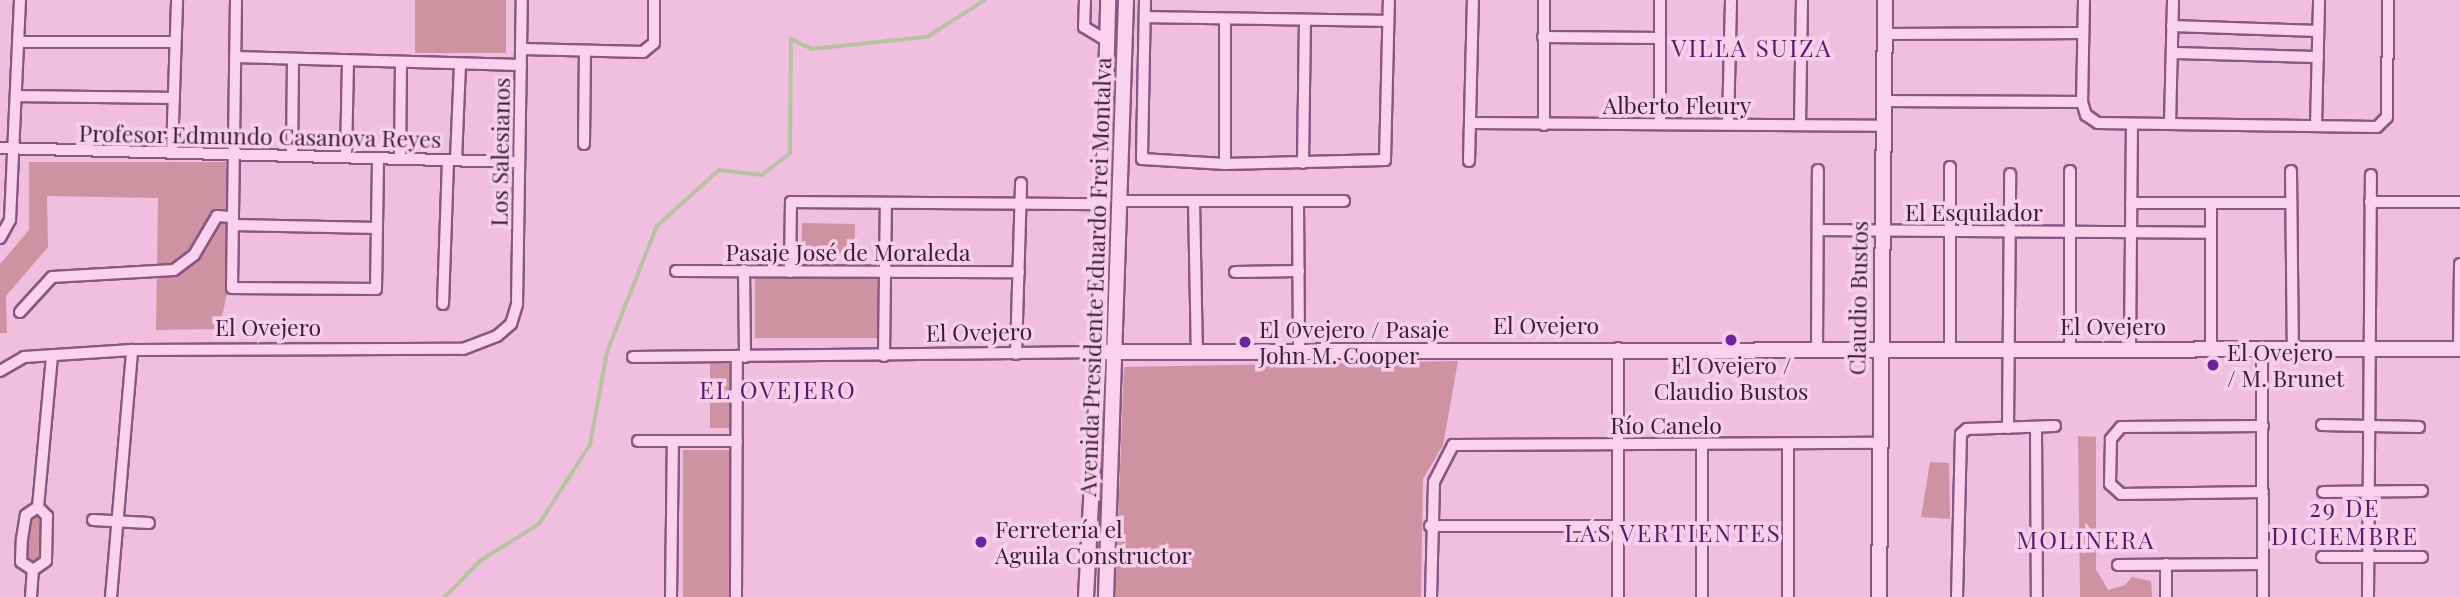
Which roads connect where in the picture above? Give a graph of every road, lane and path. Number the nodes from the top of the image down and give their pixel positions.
1 (20, 0) edge
2 (177, 0) edge
3 (236, 0) edge
4 (522, 0) edge
5 (654, 0) edge
6 (1085, 0) edge
7 (1108, 0) edge
8 (1126, 0) edge
9 (1145, 0) edge
10 (1389, 0) edge
11 (1473, 0) edge
12 (1544, 0) edge
13 (1660, 0) edge
14 (1731, 0) edge
15 (1802, 0) edge
16 (1885, 0) edge
17 (2084, 0) edge
18 (2173, 0) edge
19 (2319, 0) edge
20 (2388, 0) edge
21 (1145, 17) junction
22 (1225, 20) junction
23 (1305, 20) junction
24 (1388, 21) junction
25 (2172, 26) junction
26 (2318, 31) junction
27 (2083, 33) junction
28 (1885, 34) junction
29 (1544, 37) junction
30 (1660, 38) junction
31 (1107, 41) junction
32 (18, 42) junction
33 (175, 42) junction
34 (521, 49) junction
35 (585, 51) junction
36 (2172, 53) junction
37 (235, 57) junction
38 (2318, 57) junction
39 (293, 60) junction
40 (348, 61) junction
41 (401, 63) junction
42 (460, 64) junction
43 (521, 65) junction
44 (17, 96) junction
45 (174, 98) junction
46 (1883, 101) junction
47 (2082, 102) junction
48 (1471, 123) junction
49 (1660, 124) junction
50 (1728, 124) junction
51 (2170, 124) junction
52 (1544, 125) junction
53 (1800, 125) junction
54 (2132, 125) junction
55 (1882, 126) junction
56 (2316, 126) junction
57 (584, 144) dead end
58 (0, 148) edge
59 (15, 149) junction
60 (172, 153) junction
61 (234, 155) junction
62 (292, 156) junction
63 (346, 157) junction
64 (378, 158) junction
65 (400, 159) junction
66 (452, 160) junction
67 (1469, 161) dead end
68 (519, 162) junction
69 (1303, 163) junction
70 (1225, 164) junction
71 (1950, 167) dead end
72 (1818, 170) dead end
73 (2070, 171) dead end
74 (2291, 171) dead end
75 (2010, 174) dead end
76 (2371, 175) dead end
77 (1021, 183) dead end
78 (1121, 201) junction
79 (1194, 201) junction
80 (1298, 201) junction
81 (1344, 201) dead end
82 (2370, 202) junction
83 (2460, 202) edge
84 (886, 203) junction
85 (2131, 203) junction
86 (2291, 203) junction
87 (1103, 204) junction
88 (2211, 204) junction
89 (1019, 205) junction
90 (233, 221) junction
91 (377, 228) junction
92 (1818, 230) junction
93 (1882, 231) junction
94 (1950, 231) junction
95 (2009, 232) junction
96 (2070, 232) junction
97 (2131, 233) junction
98 (2211, 233) junction
99 (0, 238) edge
100 (2460, 264) edge
101 (744, 270) junction
102 (676, 271) dead end
103 (1299, 271) junction
104 (790, 272) junction
105 (1019, 272) junction
106 (1234, 272) dead end
107 (885, 273) junction
108 (443, 304) dead end
109 (517, 304) joint
110 (20, 312) dead end
111 (1618, 348) junction
112 (1817, 348) junction
113 (1880, 348) junction
114 (2070, 348) junction
115 (1950, 349) junction
116 (2009, 349) junction
117 (2130, 349) junction
118 (2211, 349) junction
119 (2262, 349) junction
120 (2292, 349) junction
121 (2368, 349) junction
122 (2460, 349) edge
123 (132, 350) junction
124 (1299, 350) junction
125 (1099, 352) junction
126 (1116, 352) junction
127 (1197, 352) junction
128 (1016, 354) junction
129 (52, 356) junction
130 (884, 356) junction
131 (633, 357) dead end
132 (741, 357) junction
133 (0, 371) edge
134 (2322, 425) dead end
135 (2055, 426) dead end
136 (2263, 426) junction
137 (2368, 426) junction
138 (2036, 427) junction
139 (2418, 427) dead end
140 (2008, 428) junction
141 (638, 441) dead end
142 (673, 441) junction
143 (737, 441) junction
144 (1880, 443) junction
145 (1618, 444) junction
146 (1702, 444) junction
147 (1788, 444) junction
148 (2368, 491) junction
149 (2422, 491) dead end
150 (2263, 492) junction
151 (2323, 492) dead end
152 (38, 507) junction
153 (93, 520) dead end
154 (118, 522) junction
155 (149, 523) dead end
156 (1430, 526) junction
157 (1618, 526) junction
158 (2322, 557) dead end
159 (2422, 557) dead end
160 (2368, 558) junction
161 (2166, 564) junction
162 (2263, 564) junction
163 (2118, 565) dead end
164 (33, 570) junction
165 (31, 597) edge
166 (111, 597) edge
167 (671, 597) edge
168 (736, 597) edge
169 (1086, 597) edge
170 (1106, 597) edge
171 (1431, 597) edge
172 (1618, 597) edge
173 (1702, 597) edge
174 (1788, 597) edge
175 (1879, 597) edge
176 (1957, 597) edge
177 (2037, 597) edge
178 (2166, 597) edge
179 (2263, 597) edge
180 (2368, 597) edge

1 - 32 street
2 - 33 street
3 - 37 street
4 - 34 street, Los Salesianos
5 - 35 street
6 - 31 street, Avenida Presidente Eduardo Frei Montalva
7 - 31 street, Avenida Presidente Eduardo Frei Montalva
8 - 78 street, Avenida Presidente Eduardo Frei Montalva
9 - 21 street, Avenida Presidente Eduardo Frei Montalva
10 - 24 street
11 - 48 street
12 - 29 street
13 - 30 street
14 - 50 street
15 - 53 street
16 - 28 street, Claudio Bustos
17 - 27 street
18 - 25 street
19 - 26 street
20 - 56 street
21 - 22 street
21 - 70 street, Avenida Presidente Eduardo Frei Montalva
22 - 23 street
22 - 70 street
23 - 24 street
23 - 69 street
24 - 69 street
25 - 26 street
25 - 36 street
26 - 38 street
27 - 28 street
27 - 47 street
28 - 46 street, Claudio Bustos
29 - 30 street
29 - 52 street
30 - 49 street
31 - 87 street, Avenida Presidente Eduardo Frei Montalva
32 - 33 street
32 - 44 street
33 - 45 street
34 - 35 street
34 - 43 street, Los Salesianos
35 - 57 street
36 - 38 street
36 - 51 street
37 - 39 street
37 - 61 street
38 - 56 street
39 - 40 street
39 - 62 street
40 - 41 street
40 - 63 street
41 - 42 street
41 - 65 street
42 - 43 street
42 - 66 street
43 - 68 street, Los Salesianos
44 - 45 street
44 - 59 street
45 - 60 street
46 - 47 street
46 - 55 street, Claudio Bustos
47 - 54 street
48 - 52 street, Alberto Fleury
48 - 67 street
49 - 50 street, Alberto Fleury
49 - 52 street, Alberto Fleury
50 - 53 street, Alberto Fleury
51 - 54 street
51 - 56 street
53 - 55 street, Alberto Fleury
54 - 85 street
55 - 93 street, Claudio Bustos
58 - 59 street, Profesor Edmundo Casanova Reyes
59 - 60 street, Profesor Edmundo Casanova Reyes
59 - 99 street
60 - 61 street, Profesor Edmundo Casanova Reyes
61 - 62 street, Profesor Edmundo Casanova Reyes
61 - 90 street
62 - 63 street, Profesor Edmundo Casanova Reyes
63 - 64 street, Profesor Edmundo Casanova Reyes
64 - 65 street, Profesor Edmundo Casanova Reyes
64 - 91 street
65 - 66 street, Profesor Edmundo Casanova Reyes
66 - 68 street, Profesor Edmundo Casanova Reyes
66 - 108 street
68 - 109 street, Los Salesianos
69 - 70 street
71 - 94 street
72 - 92 street
73 - 96 street
74 - 86 street
75 - 95 street
76 - 82 street
77 - 89 street
78 - 79 street
78 - 126 street, Avenida Presidente Eduardo Frei Montalva
79 - 80 street
79 - 127 street
80 - 81 street
80 - 103 street
82 - 83 street
82 - 121 street
84 - 89 street
84 - 104 street
84 - 107 street
85 - 88 street
85 - 97 street
86 - 88 street
86 - 120 street
87 - 89 street
87 - 125 street, Avenida Presidente Eduardo Frei Montalva
88 - 98 street
89 - 105 street
90 - 91 street
90 - 91 street
90 - 110 street
92 - 93 street, El Esquilador
92 - 112 street
93 - 94 street, El Esquilador
93 - 113 street, Claudio Bustos
94 - 95 street, El Esquilador
94 - 115 street
95 - 96 street, El Esquilador
95 - 116 street
96 - 97 street, El Esquilador
96 - 114 street
97 - 98 street, El Esquilador
97 - 117 street
98 - 118 street
100 - 122 street
101 - 102 street, Pasaje José de Moraleda
101 - 104 street, Pasaje José de Moraleda
101 - 132 street
103 - 106 street
103 - 124 street
104 - 107 street, Pasaje José de Moraleda
105 - 107 street, Pasaje José de Moraleda
105 - 128 street
107 - 130 street
109 - 123 street, El Ovejero
111 - 112 street, El Ovejero
111 - 124 street, El Ovejero
111 - 145 street
112 - 113 street, El Ovejero
113 - 115 street, El Ovejero
113 - 144 street, Claudio Bustos
114 - 116 street, El Ovejero
114 - 117 street, El Ovejero
115 - 116 street, El Ovejero
116 - 140 street
117 - 118 street, El Ovejero
118 - 119 street, El Ovejero
119 - 120 street, El Ovejero
119 - 136 street
120 - 121 street, El Ovejero
121 - 122 street, El Ovejero
121 - 137 street
123 - 129 street, El Ovejero
123 - 154 street
124 - 127 street, El Ovejero
125 - 126 street, El Ovejero
125 - 128 street, El Ovejero
125 - 169 street, Avenida Presidente Eduardo Frei Montalva
126 - 127 street, El Ovejero
126 - 170 street, Avenida Presidente Eduardo Frei Montalva
128 - 130 street, El Ovejero
129 - 133 street, El Ovejero
129 - 152 street
130 - 132 street, El Ovejero
131 - 132 street, El Ovejero
132 - 143 street
134 - 137 street
135 - 138 street
136 - 150 street
136 - 150 street
137 - 139 street
137 - 148 street
138 - 140 street
138 - 177 street
140 - 176 street
141 - 142 street
142 - 143 street
142 - 167 street
143 - 168 street
144 - 147 street, Río Canelo
144 - 175 street, Claudio Bustos
145 - 146 street, Río Canelo
145 - 156 street, Río Canelo
145 - 157 street
146 - 147 street, Río Canelo
146 - 173 street
147 - 174 street
148 - 149 street
148 - 151 street
148 - 160 street
150 - 162 street
152 - 164 street
152 - 164 street
153 - 154 street
154 - 155 street
154 - 166 street
156 - 157 street
156 - 171 street
157 - 172 street
158 - 160 street
159 - 160 street
160 - 180 street
161 - 162 street
161 - 163 street
161 - 178 street
162 - 179 street
164 - 165 street

